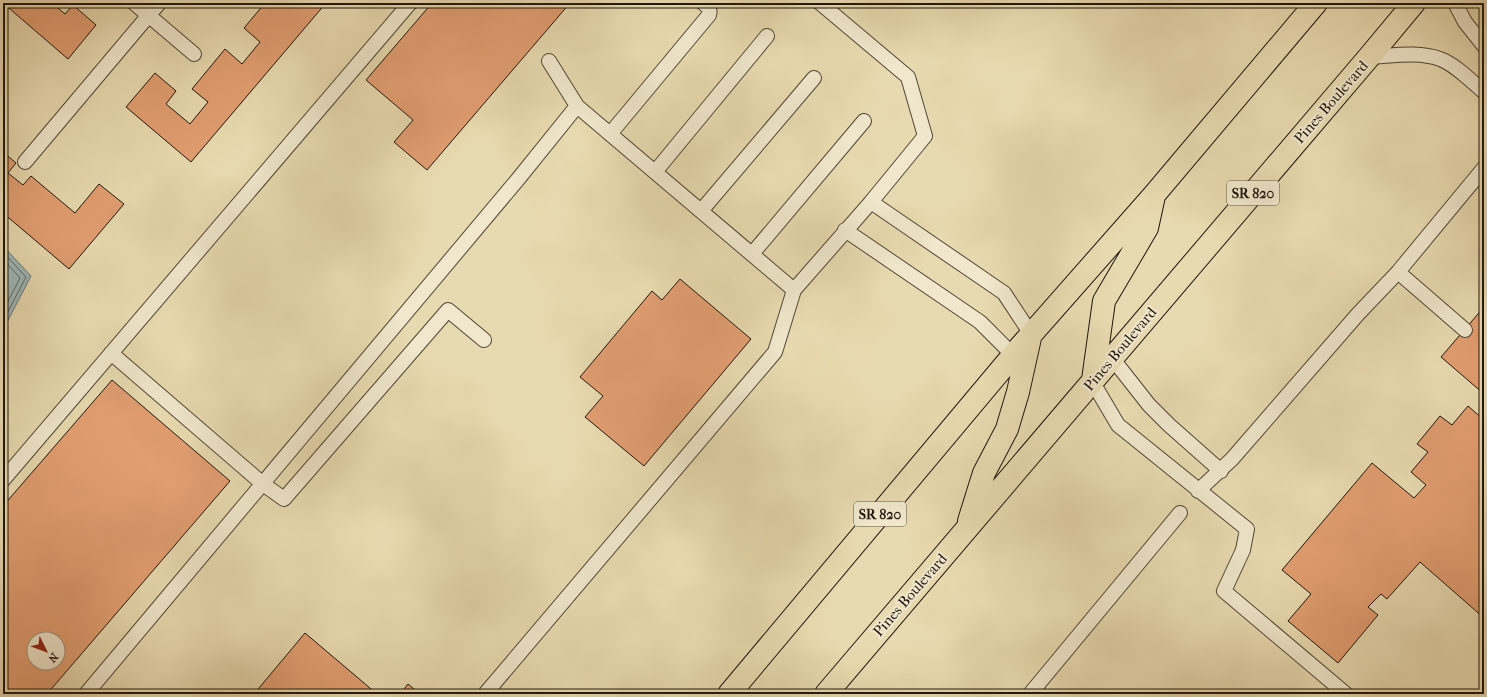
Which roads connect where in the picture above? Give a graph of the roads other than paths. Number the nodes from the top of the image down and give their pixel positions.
1 (134, 3) edge
2 (159, 3) edge
3 (410, 3) edge
4 (703, 3) edge
5 (820, 3) edge
6 (1316, 3) edge
7 (1414, 3) edge
8 (1455, 3) edge
9 (148, 15) junction
10 (767, 36) dead end
11 (1484, 46) edge
12 (194, 54) dead end
13 (1369, 57) junction
14 (549, 61) dead end
15 (814, 78) dead end
16 (1484, 92) edge
17 (577, 106) junction
18 (864, 121) dead end
19 (610, 134) junction
20 (25, 162) dead end
21 (1484, 168) edge
22 (654, 172) junction
23 (1154, 195) junction
24 (871, 202) junction
25 (701, 211) junction
26 (845, 230) junction
27 (752, 254) junction
28 (1398, 272) junction
29 (794, 290) junction
30 (1465, 330) dead end
31 (1031, 334) junction
32 (484, 340) dead end
33 (111, 353) junction
34 (1013, 355) junction
35 (1112, 358) junction
36 (1092, 381) junction
37 (1221, 470) junction
38 (3, 480) edge
39 (263, 484) junction
40 (1198, 491) junction
41 (1180, 513) dead end
42 (967, 529) junction
43 (1338, 692) edge
44 (86, 694) edge
45 (485, 694) edge
46 (729, 694) edge
47 (826, 694) edge
48 (1030, 694) edge

1 - 9 lane
2 - 9 lane
3 - 33 lane
4 - 19 lane
5 - 24 lane
6 - 23 highway, SR 820
7 - 13 highway, Pines Boulevard / SR 820
8 - 11 lane
9 - 12 lane
9 - 20 lane
10 - 22 lane
13 - 16 lane
13 - 35 highway, Pines Boulevard / SR 820
14 - 17 lane
15 - 25 lane
17 - 19 lane
17 - 39 lane
18 - 27 lane
19 - 22 lane
21 - 28 lane
22 - 25 lane
23 - 31 highway, SR 820
23 - 36 highway
24 - 26 lane
24 - 31 lane
25 - 27 lane
26 - 29 lane
26 - 34 lane
27 - 29 lane
28 - 30 lane
28 - 37 lane
29 - 45 lane
31 - 34 highway, SR 820
31 - 42 highway
32 - 39 lane
33 - 38 lane
33 - 39 lane
34 - 46 highway, SR 820
35 - 36 highway, Pines Boulevard / SR 820
35 - 37 lane
36 - 40 lane
36 - 42 highway, Pines Boulevard / SR 820
37 - 40 lane
39 - 44 lane
40 - 43 lane
41 - 48 lane
42 - 47 highway, Pines Boulevard / SR 820

